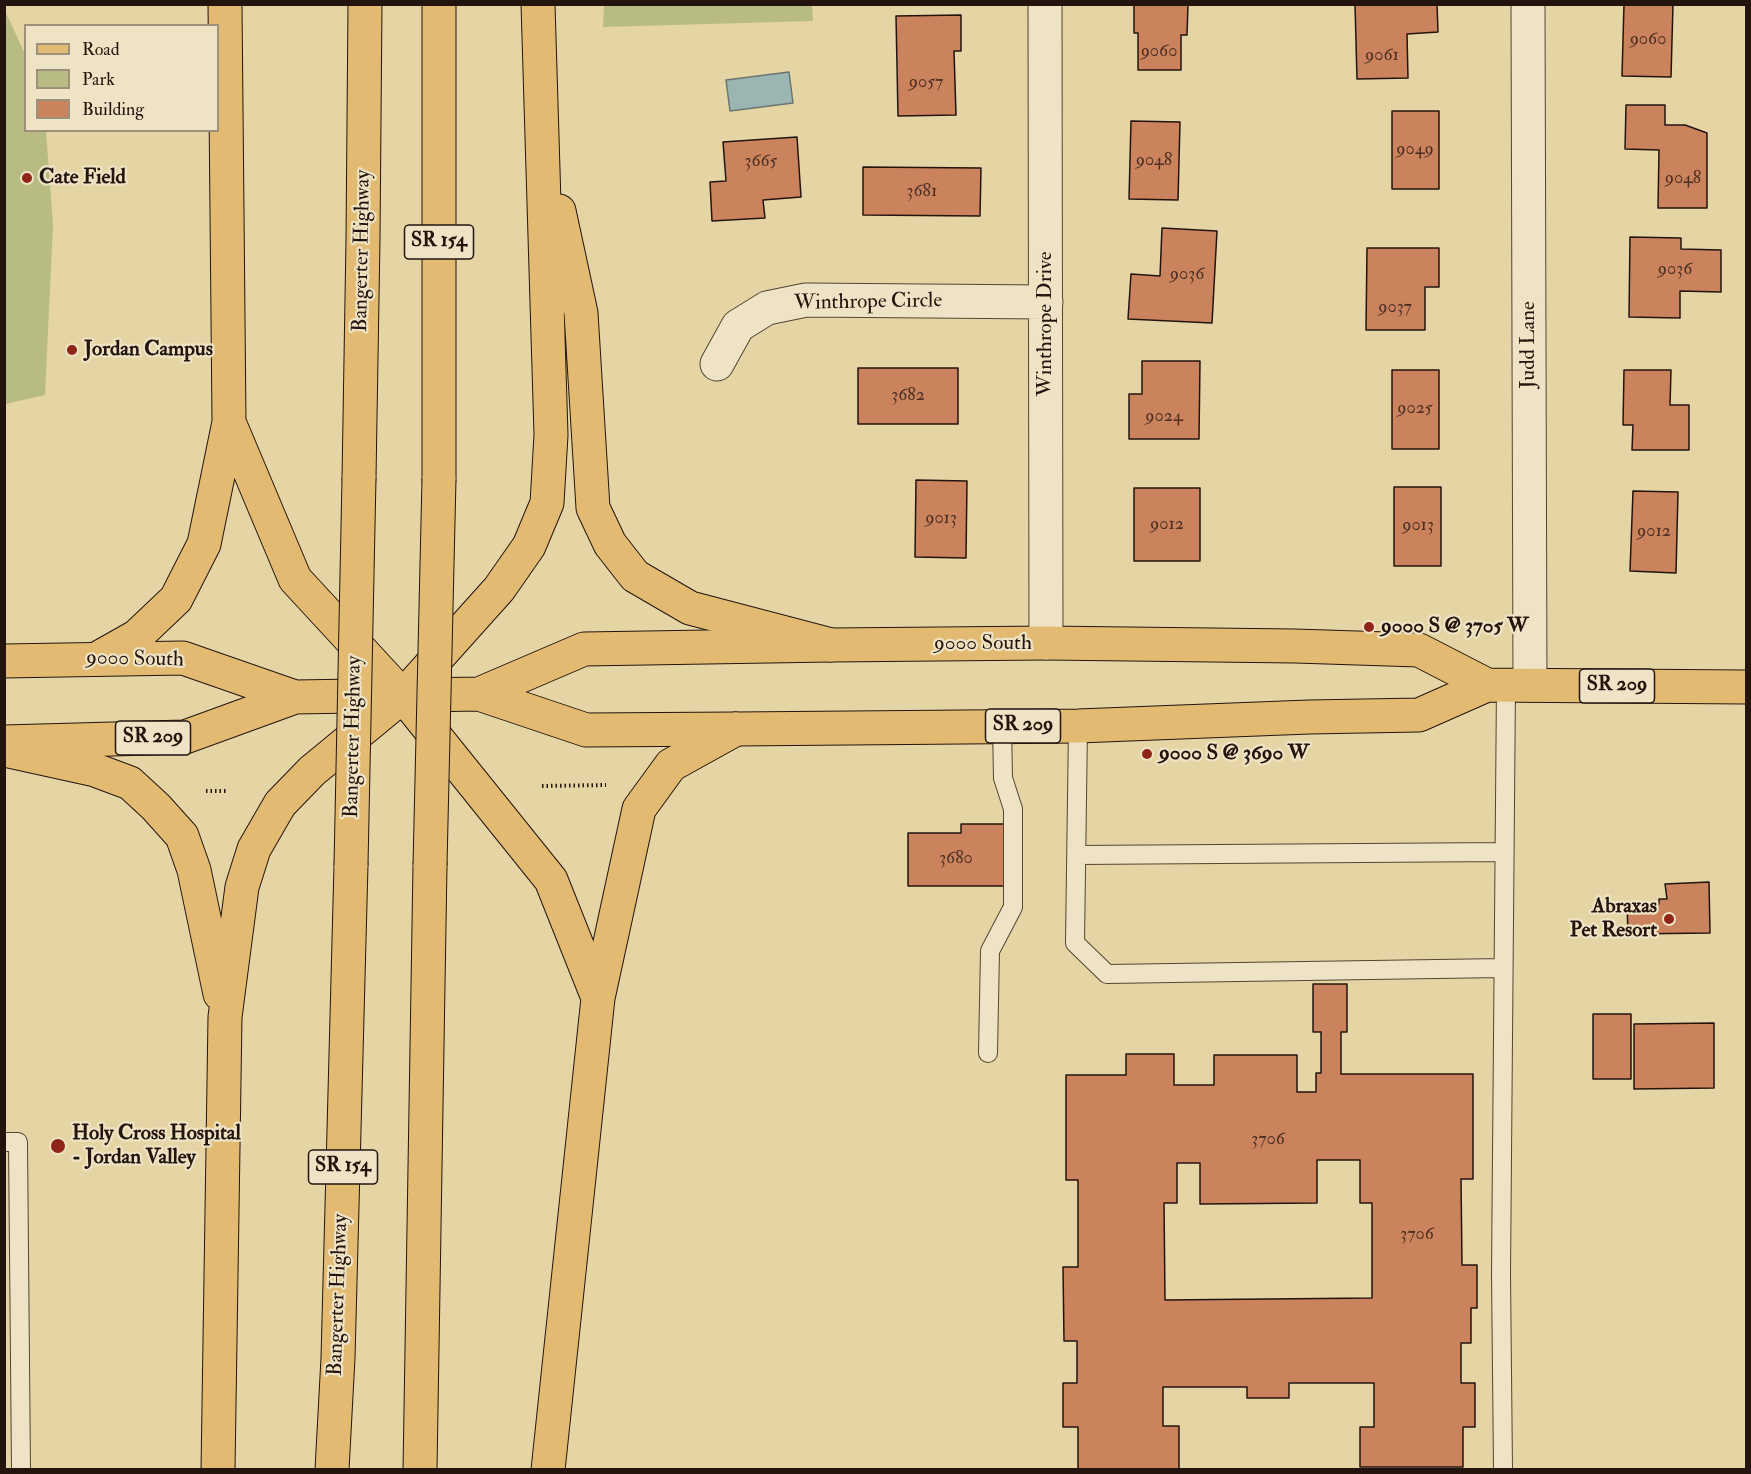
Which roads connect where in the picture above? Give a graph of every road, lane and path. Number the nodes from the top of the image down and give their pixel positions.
1 (225, 4) edge
2 (365, 4) edge
3 (439, 4) edge
4 (538, 4) edge
5 (1045, 4) edge
6 (1528, 4) edge
7 (541, 128) junction
8 (1046, 302) junction
9 (717, 364) dead end
10 (229, 422) junction
11 (1046, 643) junction
12 (831, 645) junction
13 (98, 658) junction
14 (4, 661) edge
15 (1508, 685) junction
16 (1746, 687) edge
17 (479, 694) junction
18 (404, 696) junction
19 (295, 697) junction
20 (1002, 726) junction
21 (1078, 726) junction
22 (736, 729) junction
23 (4, 742) edge
24 (4, 750) edge
25 (606, 785) dead end
26 (542, 786) dead end
27 (206, 791) dead end
28 (228, 791) dead end
29 (1504, 852) junction
30 (1077, 855) junction
31 (1503, 968) junction
32 (598, 998) junction
33 (225, 1017) junction
34 (988, 1053) dead end
35 (4, 1143) edge
36 (21, 1470) edge
37 (218, 1470) edge
38 (332, 1470) edge
39 (420, 1470) edge
40 (548, 1470) edge
41 (1503, 1470) edge

1 - 10 main road
2 - 38 main road, Bangerter Highway / SR 154, bridge
3 - 39 main road, SR 154, bridge
4 - 7 main road
5 - 8 street, Winthrope Drive
6 - 15 street, Judd Lane
7 - 12 main road
7 - 18 main road
8 - 9 street, Winthrope Circle
8 - 11 street, Winthrope Drive
10 - 13 main road
10 - 18 main road
11 - 12 main road, 9000 South / SR 209
11 - 15 main road, 9000 South / SR 209
12 - 17 main road, 9000 South / SR 209
13 - 14 main road, 9000 South / SR 209
13 - 19 main road, 9000 South / SR 209
15 - 16 main road, 9000 South / SR 209
15 - 21 main road, 9000 South / SR 209
15 - 29 lane
17 - 18 main road, 9000 South / SR 209
17 - 22 main road, 9000 South / SR 209
18 - 19 main road, 9000 South / SR 209
18 - 32 main road
18 - 33 main road
19 - 23 main road, 9000 South / SR 209
20 - 21 main road, 9000 South / SR 209
20 - 22 main road, 9000 South / SR 209
20 - 34 lane
21 - 30 lane
22 - 32 main road
24 - 33 main road
25 - 26 path
27 - 28 path
29 - 30 lane
29 - 31 lane
30 - 31 lane
31 - 41 lane
32 - 40 main road
33 - 37 main road
35 - 36 lane

